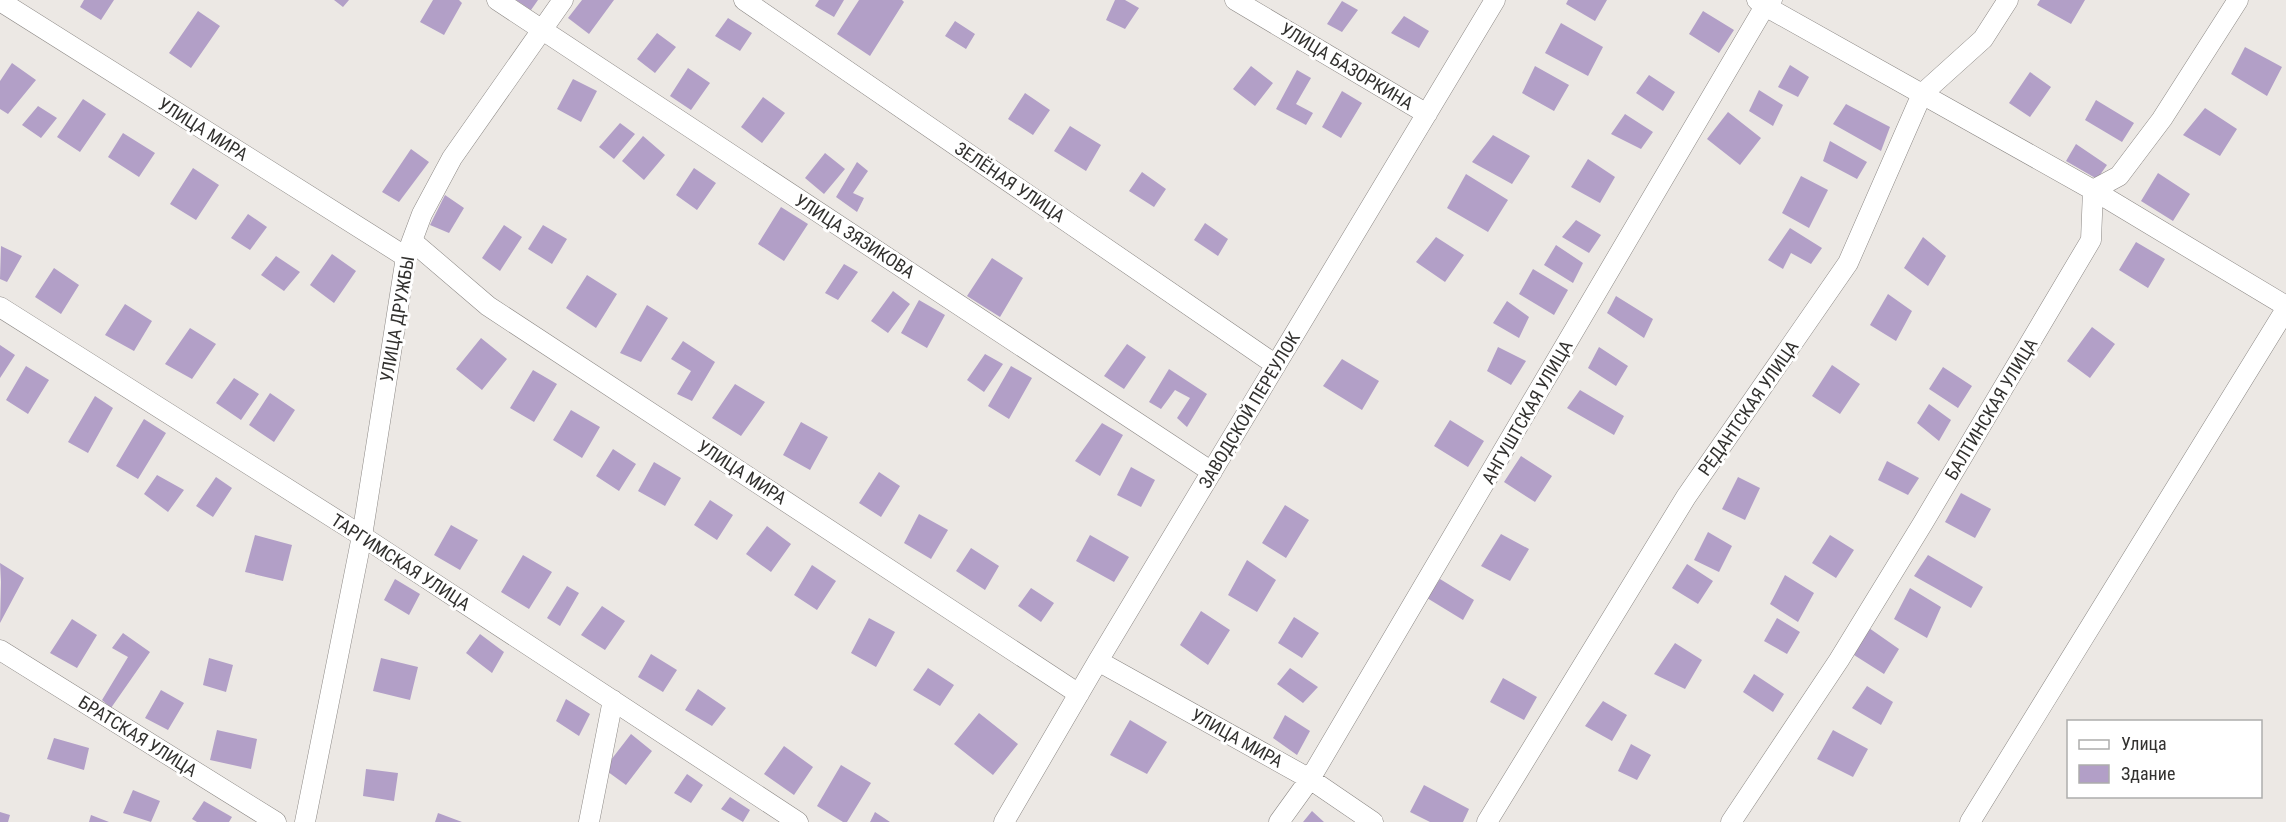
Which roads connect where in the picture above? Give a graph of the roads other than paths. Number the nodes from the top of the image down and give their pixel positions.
1 (497, 0) edge
2 (562, 0) edge
3 (744, 0) edge
4 (1235, 0) edge
5 (1495, 0) edge
6 (2008, 0) edge
7 (2238, 0) edge
8 (0, 1) edge
9 (1765, 2) edge
10 (543, 29) junction
11 (1922, 94) junction
12 (1427, 114) junction
13 (2093, 190) junction
14 (409, 249) junction
15 (0, 307) edge
16 (2286, 307) edge
17 (1276, 365) junction
18 (1212, 472) junction
19 (362, 536) junction
20 (0, 650) edge
21 (1098, 661) junction
22 (1079, 694) junction
23 (612, 700) junction
24 (1310, 779) junction
25 (276, 822) edge
26 (305, 822) edge
27 (589, 822) edge
28 (798, 822) edge
29 (1004, 822) edge
30 (1279, 822) edge
31 (1373, 822) edge
32 (1487, 822) edge
33 (1731, 822) edge
34 (1970, 822) edge

1 - 10 street, УЛИЦА ЗЯЗИКОВА
2 - 10 street, УЛИЦА ДРУЖБЫ
3 - 17 street, ЗЕЛЁНАЯ УЛИЦА
4 - 12 street, УЛИЦА БАЗОРКИНА
5 - 12 street, ЗАВОДСКОЙ ПЕРЕУЛОК
6 - 11 street, РЕДАНТСКАЯ УЛИЦА
7 - 13 street
8 - 14 street, УЛИЦА МИРА
9 - 11 street
9 - 24 street, АНГУШТСКАЯ УЛИЦА
10 - 14 street, УЛИЦА ДРУЖБЫ
10 - 18 street, УЛИЦА ЗЯЗИКОВА
11 - 13 street
11 - 32 street, РЕДАНТСКАЯ УЛИЦА
12 - 17 street, ЗАВОДСКОЙ ПЕРЕУЛОК
13 - 16 street
13 - 33 street, БАЛТИНСКАЯ УЛИЦА
14 - 19 street, УЛИЦА ДРУЖБЫ
14 - 22 street, УЛИЦА МИРА
15 - 19 street, ТАРГИМСКАЯ УЛИЦА
16 - 34 street
17 - 18 street, ЗАВОДСКОЙ ПЕРЕУЛОК
18 - 21 street, ЗАВОДСКОЙ ПЕРЕУЛОК
19 - 23 street, ТАРГИМСКАЯ УЛИЦА
19 - 26 street, УЛИЦА ДРУЖБЫ
20 - 25 street, БРАТСКАЯ УЛИЦА
21 - 22 street, ЗАВОДСКОЙ ПЕРЕУЛОК
21 - 24 street, УЛИЦА МИРА
22 - 29 street, ЗАВОДСКОЙ ПЕРЕУЛОК
23 - 27 street
23 - 28 street, ТАРГИМСКАЯ УЛИЦА
24 - 30 street, АНГУШТСКАЯ УЛИЦА
24 - 31 street, УЛИЦА МИРА

